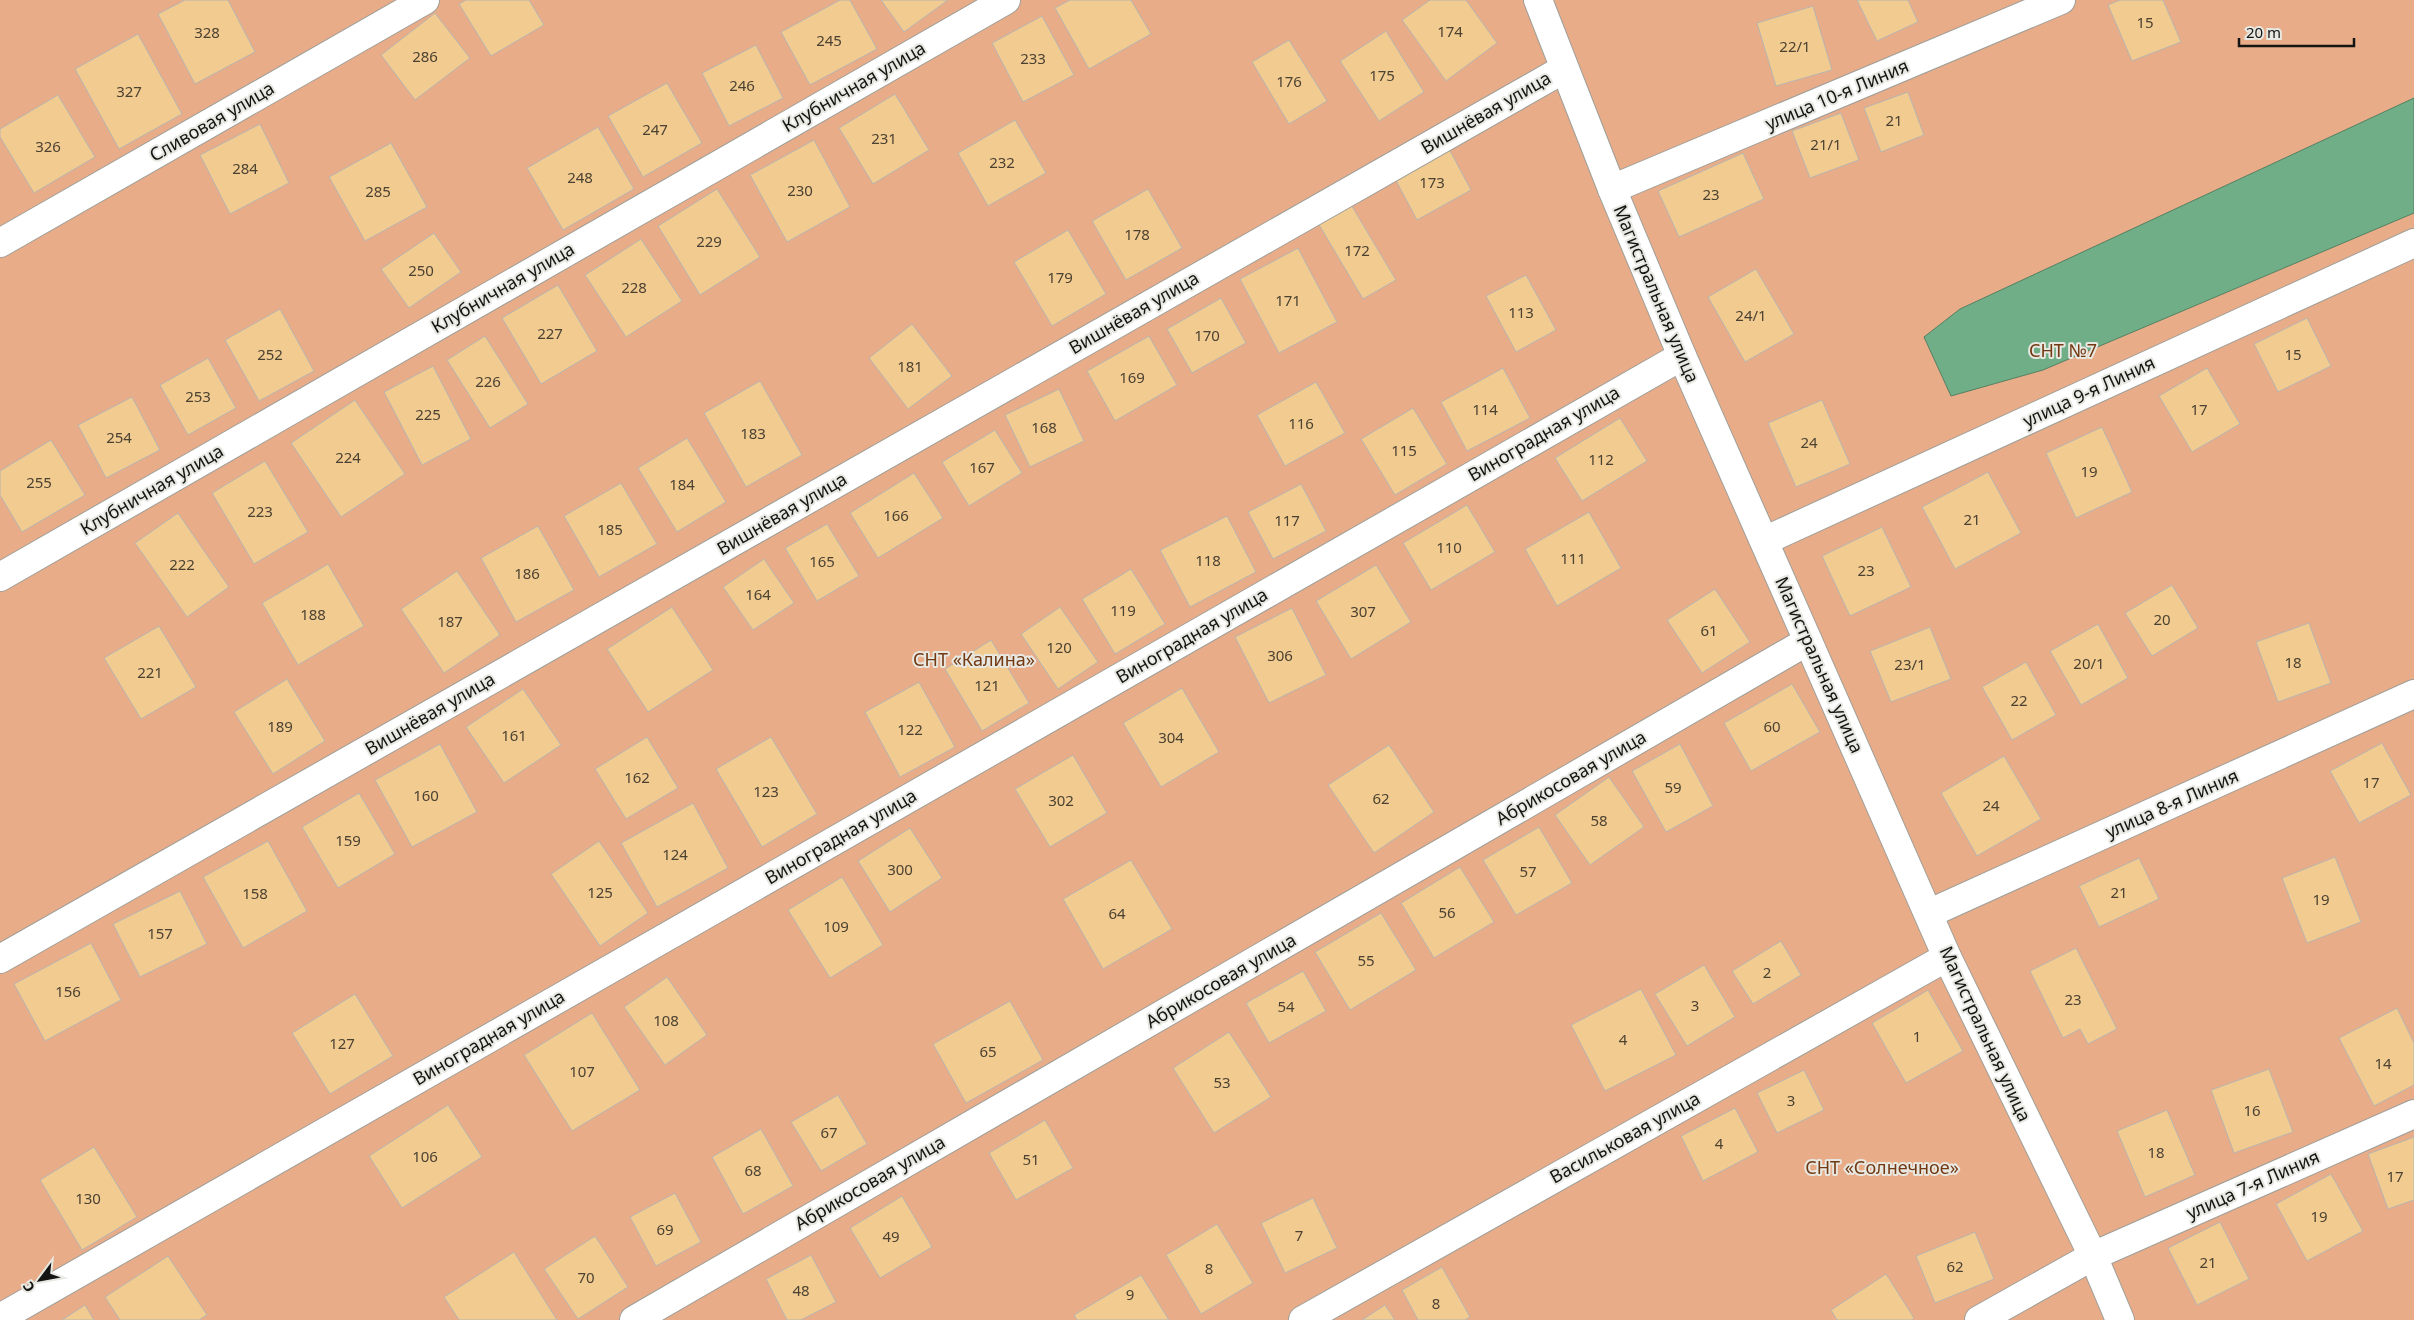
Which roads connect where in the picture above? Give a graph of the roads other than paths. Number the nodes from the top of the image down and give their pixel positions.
1 (425, 0) edge
2 (1006, 0) edge
3 (1538, 0) edge
4 (2061, 0) edge
5 (1564, 69) junction
6 (1612, 189) junction
7 (2414, 242) edge
8 (0, 243) edge
9 (1682, 356) junction
10 (1764, 541) junction
11 (0, 577) edge
12 (1808, 641) junction
13 (2414, 694) edge
14 (1930, 914) junction
15 (1947, 957) junction
16 (0, 959) edge
17 (2414, 1114) edge
18 (2093, 1256) junction
19 (0, 1318) edge
20 (634, 1320) edge
21 (1303, 1320) edge
22 (1979, 1320) edge
23 (2120, 1320) edge

1 - 8 street, Сливовая улица
2 - 11 street, Клубничная улица
3 - 5 street, Магистральная улица
4 - 6 street, улица 10-я Линия
5 - 6 street, Магистральная улица
5 - 16 street, Вишнёвая улица
6 - 9 street, Магистральная улица
7 - 10 street, улица 9-я Линия
9 - 10 street, Магистральная улица
9 - 19 street, Виноградная улица
10 - 12 street, Магистральная улица
12 - 14 street, Магистральная улица
12 - 20 street, Абрикосовая улица
13 - 14 street, улица 8-я Линия
14 - 15 street, Магистральная улица
15 - 18 street, Магистральная улица
15 - 21 street, Васильковая улица
17 - 18 street, улица 7-я Линия
18 - 22 street, улица 7-я Линия
18 - 23 street, Магистральная улица

